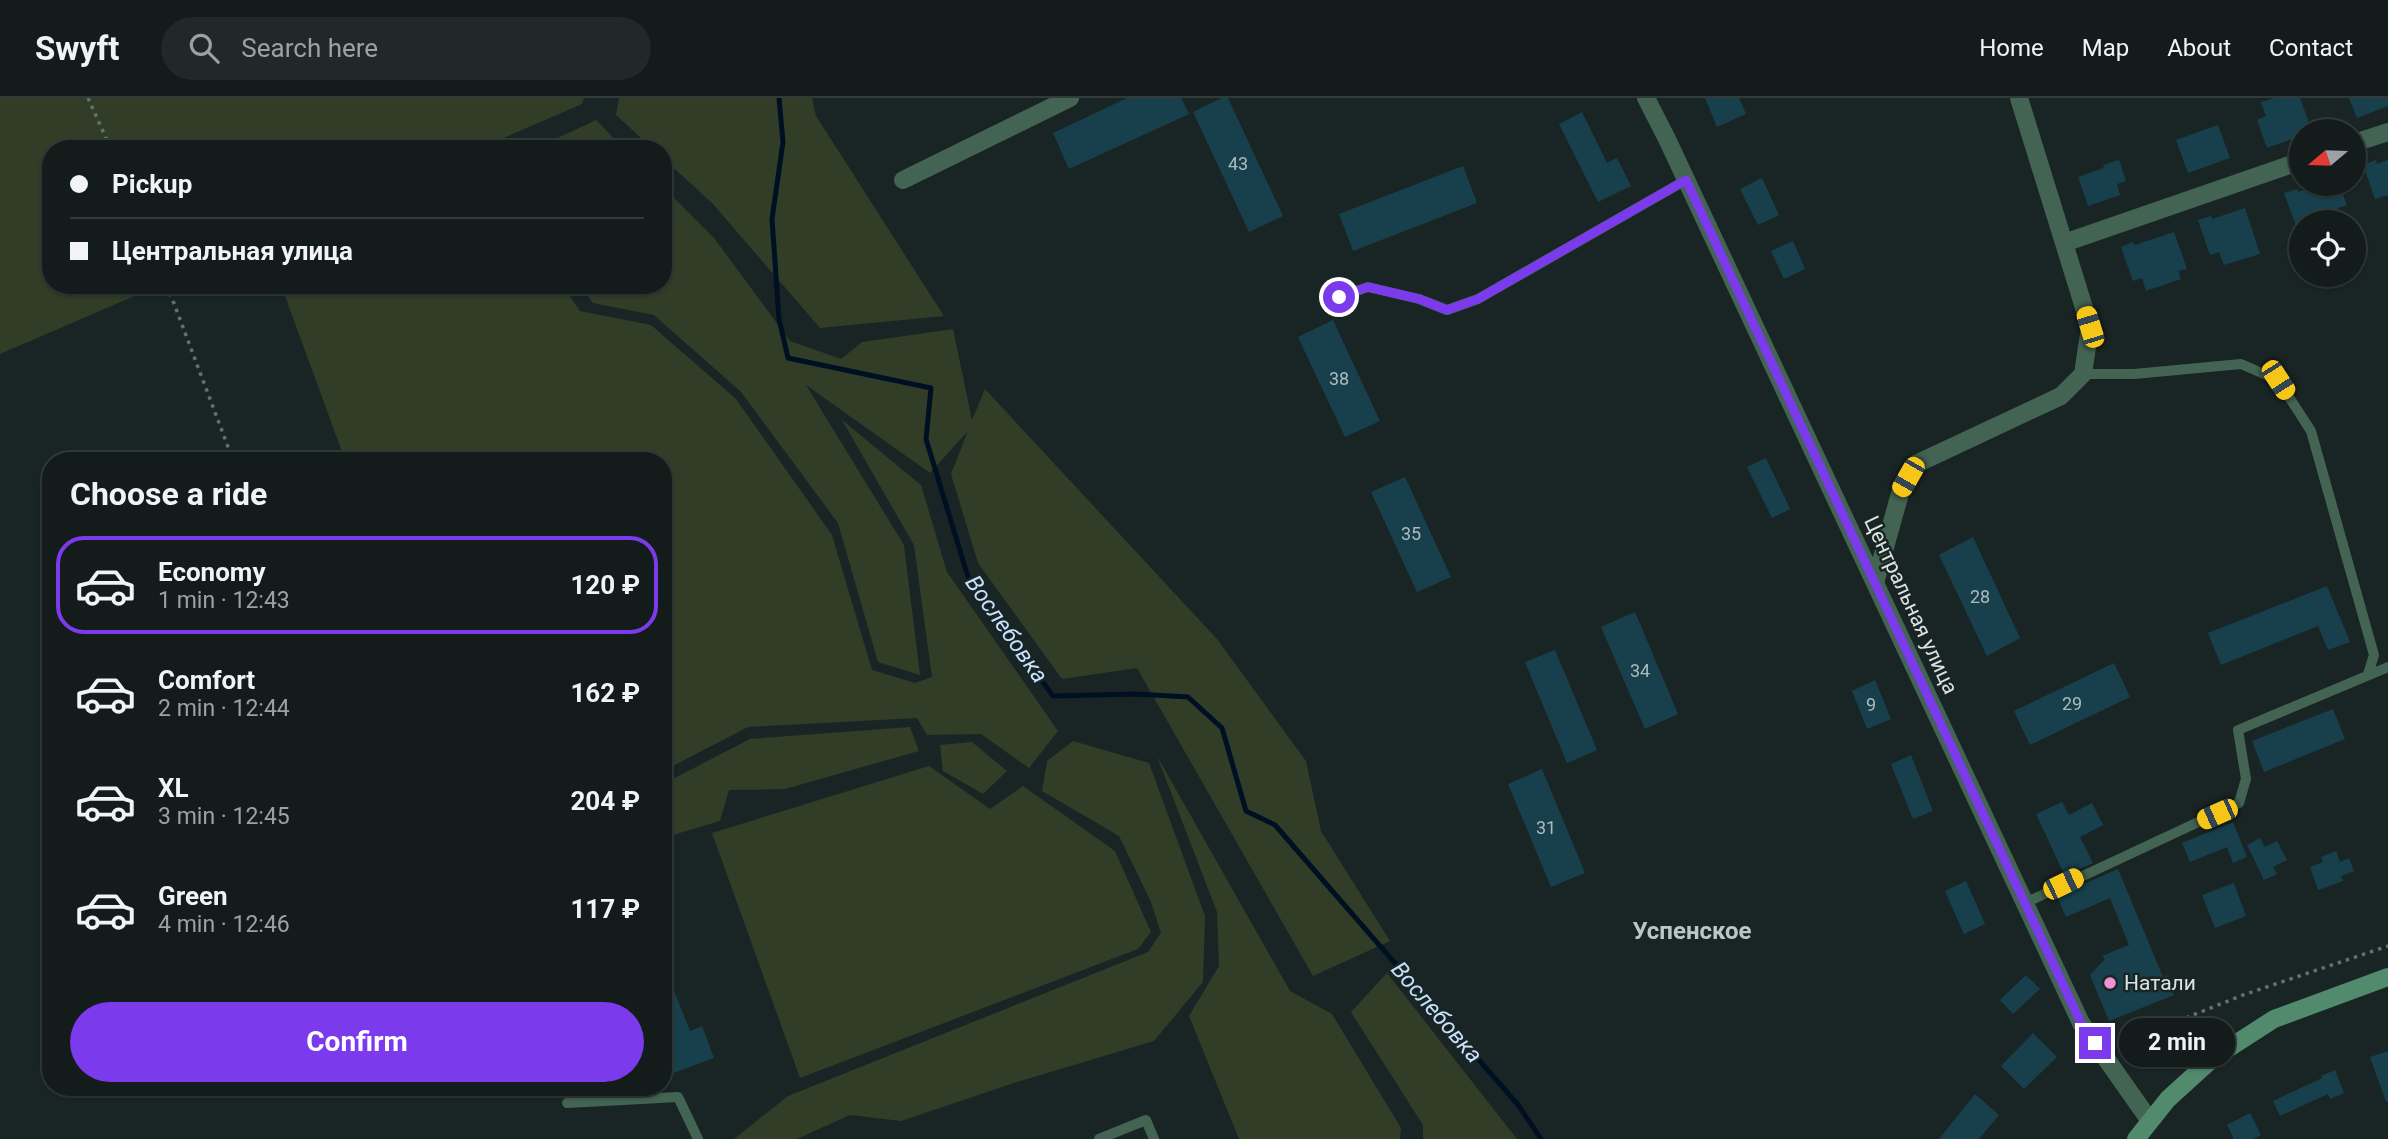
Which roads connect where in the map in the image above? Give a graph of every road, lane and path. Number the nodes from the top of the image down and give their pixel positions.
1 (88, 98) edge
2 (1070, 98) edge
3 (1646, 98) edge
4 (2019, 98) edge
5 (2388, 132) edge
6 (107, 140) edge
7 (2366, 140) edge
8 (2289, 166) edge
9 (903, 180) dead end
10 (1686, 180) junction
11 (2064, 243) junction
12 (170, 294) edge
13 (1339, 297) dead end
14 (2084, 374) junction
15 (230, 452) edge
16 (1875, 583) junction
17 (2388, 667) edge
18 (2368, 674) junction
19 (2025, 903) junction
20 (2388, 946) edge
21 (2388, 977) edge
22 (2178, 1021) dead end
23 (567, 1103) dead end
24 (2150, 1121) junction
25 (698, 1139) edge
26 (1100, 1139) edge
27 (1154, 1139) edge
28 (2136, 1139) edge

1 - 6 path
2 - 9 street
3 - 10 street, Центральная улица
4 - 11 street
5 - 7 street
8 - 11 street
10 - 13 lane
10 - 16 street, Центральная улица
11 - 14 street
12 - 15 path
14 - 16 street
14 - 18 lane
16 - 19 street, Центральная улица
17 - 18 lane
18 - 19 lane
19 - 24 street, Центральная улица
20 - 22 path
21 - 24 main road
23 - 25 lane
24 - 28 main road
26 - 27 lane

